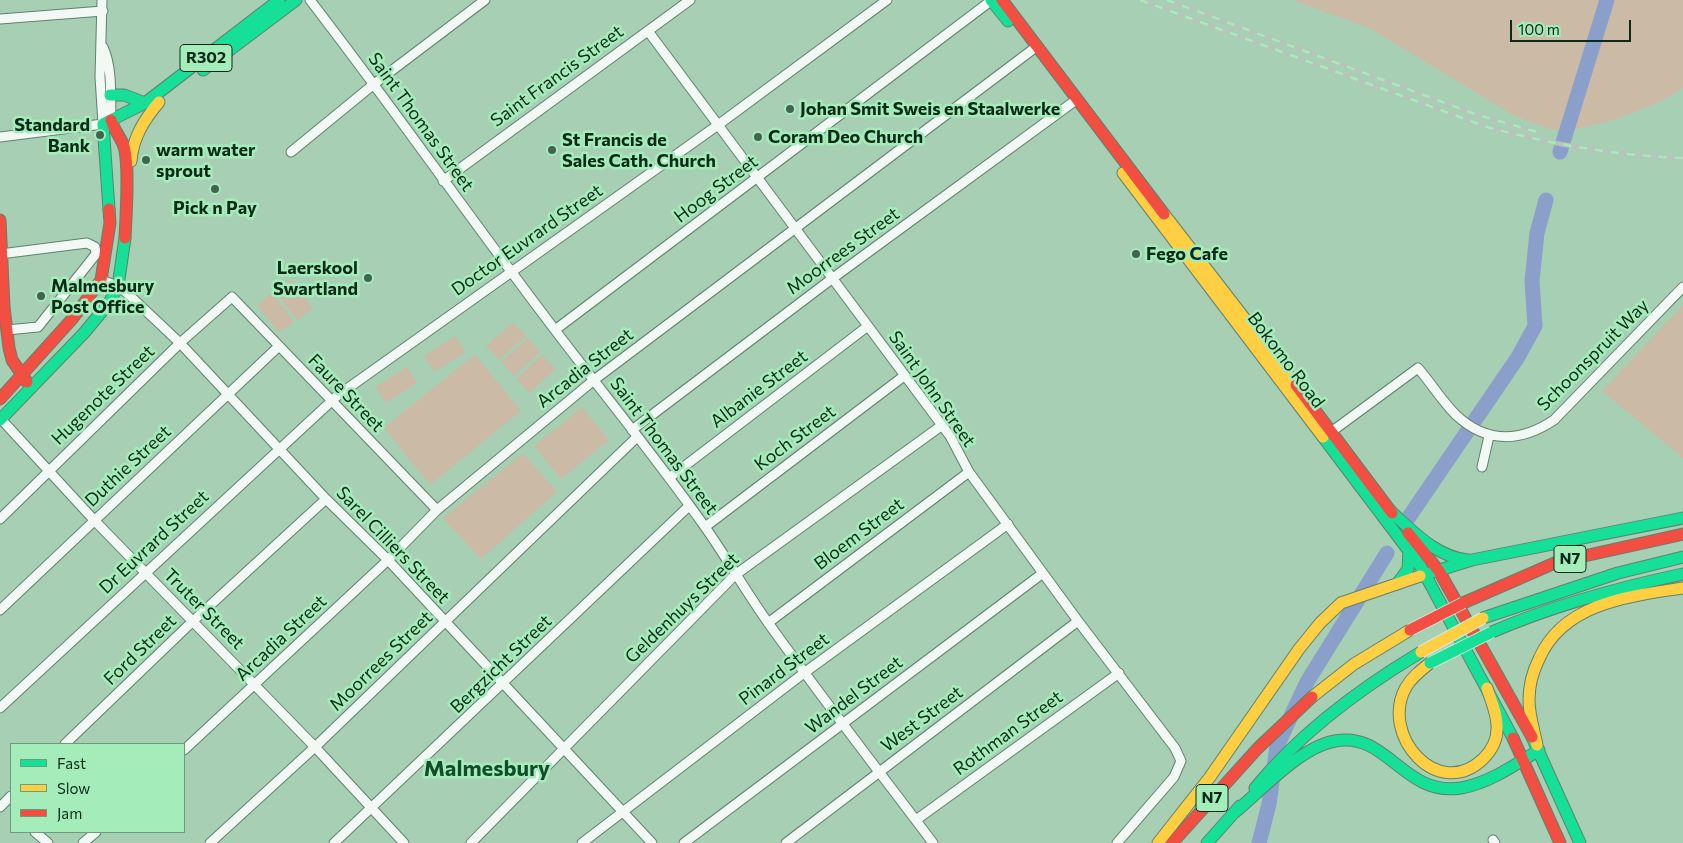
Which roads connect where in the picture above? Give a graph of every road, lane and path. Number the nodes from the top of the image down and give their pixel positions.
1 (102, 0) edge
2 (279, 0) edge
3 (296, 0) edge
4 (310, 0) edge
5 (485, 0) edge
6 (690, 0) edge
7 (887, 0) edge
8 (991, 0) edge
9 (1002, 0) edge
10 (103, 11) junction
11 (0, 20) edge
12 (648, 31) junction
13 (100, 42) junction
14 (1034, 49) junction
15 (374, 84) junction
16 (110, 95) junction
17 (159, 102) junction
18 (1074, 102) junction
19 (145, 103) junction
20 (718, 125) junction
21 (108, 127) junction
22 (0, 137) edge
23 (291, 152) dead end
24 (757, 179) junction
25 (443, 181) junction
26 (127, 186) junction
27 (0, 220) edge
28 (795, 228) junction
29 (1, 254) edge
30 (512, 271) junction
31 (833, 278) junction
32 (101, 280) junction
33 (118, 286) junction
34 (1683, 287) edge
35 (232, 297) joint
36 (868, 326) junction
37 (7, 330) junction
38 (555, 330) junction
39 (180, 343) junction
40 (278, 347) junction
41 (22, 376) junction
42 (904, 376) junction
43 (594, 380) junction
44 (31, 386) junction
45 (228, 395) junction
46 (0, 399) edge
47 (331, 400) junction
48 (0, 419) edge
49 (941, 426) junction
50 (634, 433) junction
51 (1328, 435) junction
52 (1489, 436) junction
53 (279, 447) junction
54 (1482, 467) dead end
55 (49, 470) junction
56 (969, 472) junction
57 (669, 478) junction
58 (326, 498) junction
59 (689, 506) junction
60 (1387, 508) junction
61 (437, 510) junction
62 (1683, 518) edge
63 (0, 519) edge
64 (94, 520) junction
65 (1008, 524) junction
66 (705, 527) junction
67 (1683, 534) edge
68 (1409, 551) junction
69 (1683, 557) edge
70 (388, 560) junction
71 (1472, 560) junction
72 (1439, 571) junction
73 (145, 572) junction
74 (1043, 573) junction
75 (1683, 574) edge
76 (735, 575) junction
77 (1426, 575) junction
78 (1397, 584) junction
79 (1683, 588) edge
80 (0, 610) edge
81 (193, 621) junction
82 (1078, 621) junction
83 (444, 623) junction
84 (768, 623) junction
85 (804, 673) junction
86 (1119, 673) junction
87 (503, 684) junction
88 (255, 685) junction
89 (1487, 688) junction
90 (0, 708) edge
91 (843, 723) junction
92 (66, 743) edge
93 (315, 747) junction
94 (565, 748) junction
95 (1538, 748) junction
96 (185, 749) edge
97 (1524, 759) junction
98 (879, 772) junction
99 (372, 809) junction
100 (624, 812) junction
101 (1234, 813) junction
102 (916, 820) junction
103 (36, 833) edge
104 (95, 833) edge
105 (48, 843) edge
106 (83, 843) edge
107 (210, 843) edge
108 (334, 843) edge
109 (404, 843) edge
110 (471, 843) edge
111 (582, 843) edge
112 (652, 843) edge
113 (684, 843) edge
114 (786, 843) edge
115 (933, 843) edge
116 (1117, 843) edge
117 (1158, 843) edge
118 (1172, 843) edge
119 (1208, 843) edge
120 (1560, 843) edge
121 (1580, 843) edge

1 - 10 street
2 - 19 main road, R302
3 - 17 main road, R302
4 - 15 street, Saint Thomas Street
5 - 15 street
6 - 12 street, Saint Francis Street
7 - 20 street, Doctor Euvrard Street
8 - 14 main road, Bokomo Road
8 - 24 street, Hoog Street
9 - 14 main road, Bokomo Road
10 - 11 street
10 - 13 street
12 - 20 street, Saint John Street
12 - 25 street, Saint Francis Street
13 - 16 street
13 - 21 street
14 - 18 main road, Bokomo Road
14 - 28 street, Arcadia Street
15 - 23 street
15 - 25 street, Saint Thomas Street
16 - 19 main road
16 - 21 street
17 - 21 main road, R302
17 - 26 main road
18 - 31 street, Moorrees Street
18 - 51 main road, Bokomo Road
19 - 21 main road, R302
20 - 24 street, Saint John Street
20 - 30 street, Doctor Euvrard Street
21 - 22 street
21 - 26 main road
21 - 32 main road
24 - 28 street, Saint John Street
24 - 38 street, Hoog Street
25 - 30 street, Saint Thomas Street
26 - 33 main road
27 - 29 main road
28 - 31 street, Saint John Street
28 - 43 street, Arcadia Street
29 - 37 main road
29 - 37 street
30 - 38 street, Saint Thomas Street
30 - 47 street, Doctor Euvrard Street
31 - 36 street, Saint John Street
31 - 50 street, Moorrees Street
32 - 33 street, Sarel Cilliers Street
32 - 41 main road
33 - 39 street, Sarel Cilliers Street
33 - 44 main road
34 - 52 street, Schoonspruit Way
35 - 39 street, Hugenote Street
35 - 40 street, Faure Street
36 - 42 street, Saint John Street
36 - 57 street, Albanie Street
37 - 41 main road
38 - 43 street, Saint Thomas Street
39 - 45 street, Sarel Cilliers Street
39 - 55 street, Hugenote Street
40 - 45 street, Duthie Street
40 - 47 street, Faure Street
41 - 44 main road
41 - 46 main road
42 - 49 street, Saint John Street
42 - 66 street, Koch Street
43 - 50 street, Saint Thomas Street
43 - 61 street, Arcadia Street
44 - 48 main road
45 - 53 street, Sarel Cilliers Street
45 - 64 street, Duthie Street
47 - 53 street, Dr Euvrard Street
47 - 61 street, Faure Street
48 - 55 street, Truter Street
49 - 56 street, Saint John Street
49 - 76 street, Geldenhuys Street
50 - 57 street, Saint Thomas Street
50 - 83 street, Moorrees Street
51 - 52 street, Schoonspruit Way
51 - 60 main road, Bokomo Road
51 - 68 main road, Bokomo Road
52 - 54 street
53 - 58 street, Sarel Cilliers Street
53 - 73 street, Dr Euvrard Street
55 - 63 street, Hugenote Street
55 - 64 street, Truter Street
56 - 65 street, Saint John Street
56 - 84 street, Bloem Street
57 - 59 street, Saint Thomas Street
58 - 70 street, Sarel Cilliers Street
58 - 81 street, Ford Street
59 - 66 street, Saint Thomas Street
59 - 87 street, Bergzicht Street
60 - 71 main road
60 - 72 main road, Bokomo Road
61 - 70 street, Arcadia Street
62 - 71 main road
64 - 73 street, Truter Street
64 - 80 street, Duthie Street
65 - 74 street, Saint John Street
65 - 85 street, Pinard Street
66 - 76 street, Saint Thomas Street
67 - 118 main road, N7, bridge
68 - 77 main road, Bokomo Road
68 - 78 main road
69 - 101 main road, N7, bridge
70 - 83 street, Sarel Cilliers Street
70 - 88 street, Arcadia Street
71 - 72 main road
72 - 77 main road
72 - 95 main road, Bokomo Road
73 - 81 street, Truter Street
73 - 90 street, Dr Euvrard Street
74 - 82 street, Saint John Street
74 - 91 street, Wandel Street
75 - 89 main road, bridge
76 - 84 street, Saint Thomas Street
76 - 94 street, Geldenhuys Street
77 - 78 main road
77 - 89 main road, Bokomo Road
78 - 117 main road
79 - 95 main road
81 - 88 street, Truter Street
81 - 92 street, Ford Street
82 - 86 street, Saint John Street
82 - 98 street, West Street
83 - 87 street, Sarel Cilliers Street
83 - 93 street, Moorrees Street
84 - 85 street, Saint Thomas Street
85 - 91 street, Saint Thomas Street
85 - 100 street, Pinard Street
86 - 102 street, Rothman Street
86 - 116 street, Saint John Street
87 - 94 street, Sarel Cilliers Street
87 - 99 street, Bergzicht Street
88 - 93 street, Truter Street
88 - 96 street, Arcadia Street
89 - 97 main road, Bokomo Road
91 - 98 street, Saint Thomas Street
91 - 113 street, Wandel Street
93 - 99 street, Truter Street
93 - 107 street, Moorrees Street
94 - 100 street, Sarel Cilliers Street
94 - 110 street, Geldenhuys Street
95 - 97 main road
95 - 121 main road
97 - 101 main road
97 - 120 main road, Bokomo Road
98 - 102 street, Saint Thomas Street
98 - 114 street, West Street
99 - 108 street, Bergzicht Street
99 - 109 street, Truter Street
100 - 111 street, Pinard Street
100 - 112 street, Sarel Cilliers Street
101 - 119 main road, N7
102 - 115 street, Saint Thomas Street
103 - 105 street
104 - 106 street

